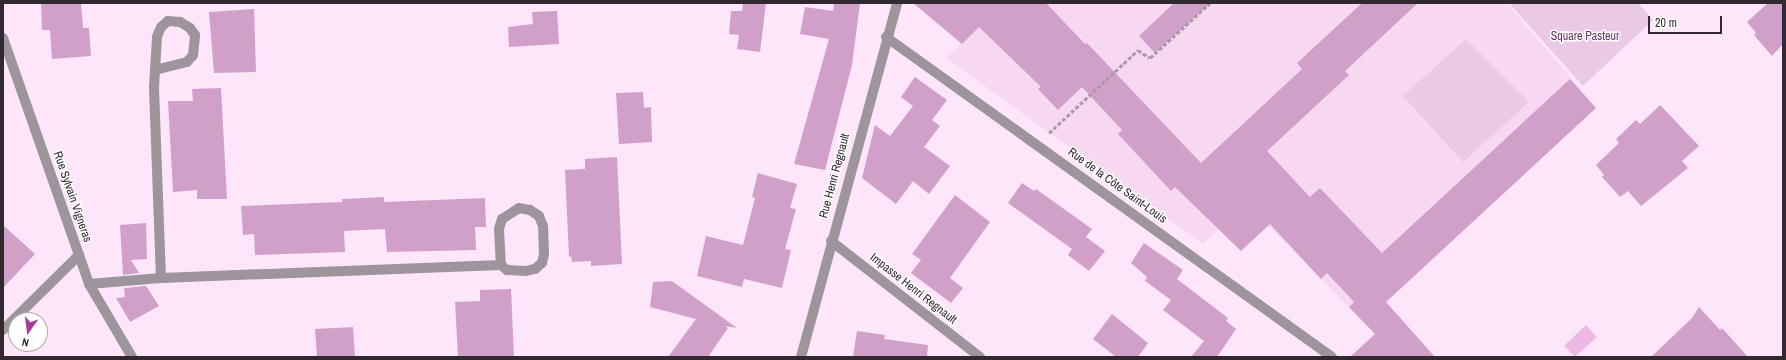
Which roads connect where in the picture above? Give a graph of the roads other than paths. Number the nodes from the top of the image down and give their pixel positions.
1 (897, 3) edge
2 (886, 37) junction
3 (3, 38) edge
4 (156, 70) junction
5 (830, 241) junction
6 (78, 255) junction
7 (501, 265) junction
8 (161, 278) junction
9 (89, 284) junction
10 (3, 330) edge
11 (132, 357) edge
12 (801, 357) edge
13 (980, 357) edge
14 (1332, 357) edge

1 - 2 street, Rue Henri Regnault
2 - 5 street, Rue Henri Regnault
2 - 14 street, Rue de la Côte Saint-Louis
3 - 6 street, Rue Sylvain Vigneras
4 - 4 street
4 - 8 street
5 - 12 street, Rue Henri Regnault
5 - 13 street, Impasse Henri Regnault
6 - 9 street, Rue Sylvain Vigneras
6 - 10 street
7 - 7 street
7 - 8 street
8 - 9 street
9 - 11 street, Rue Sylvain Vigneras

